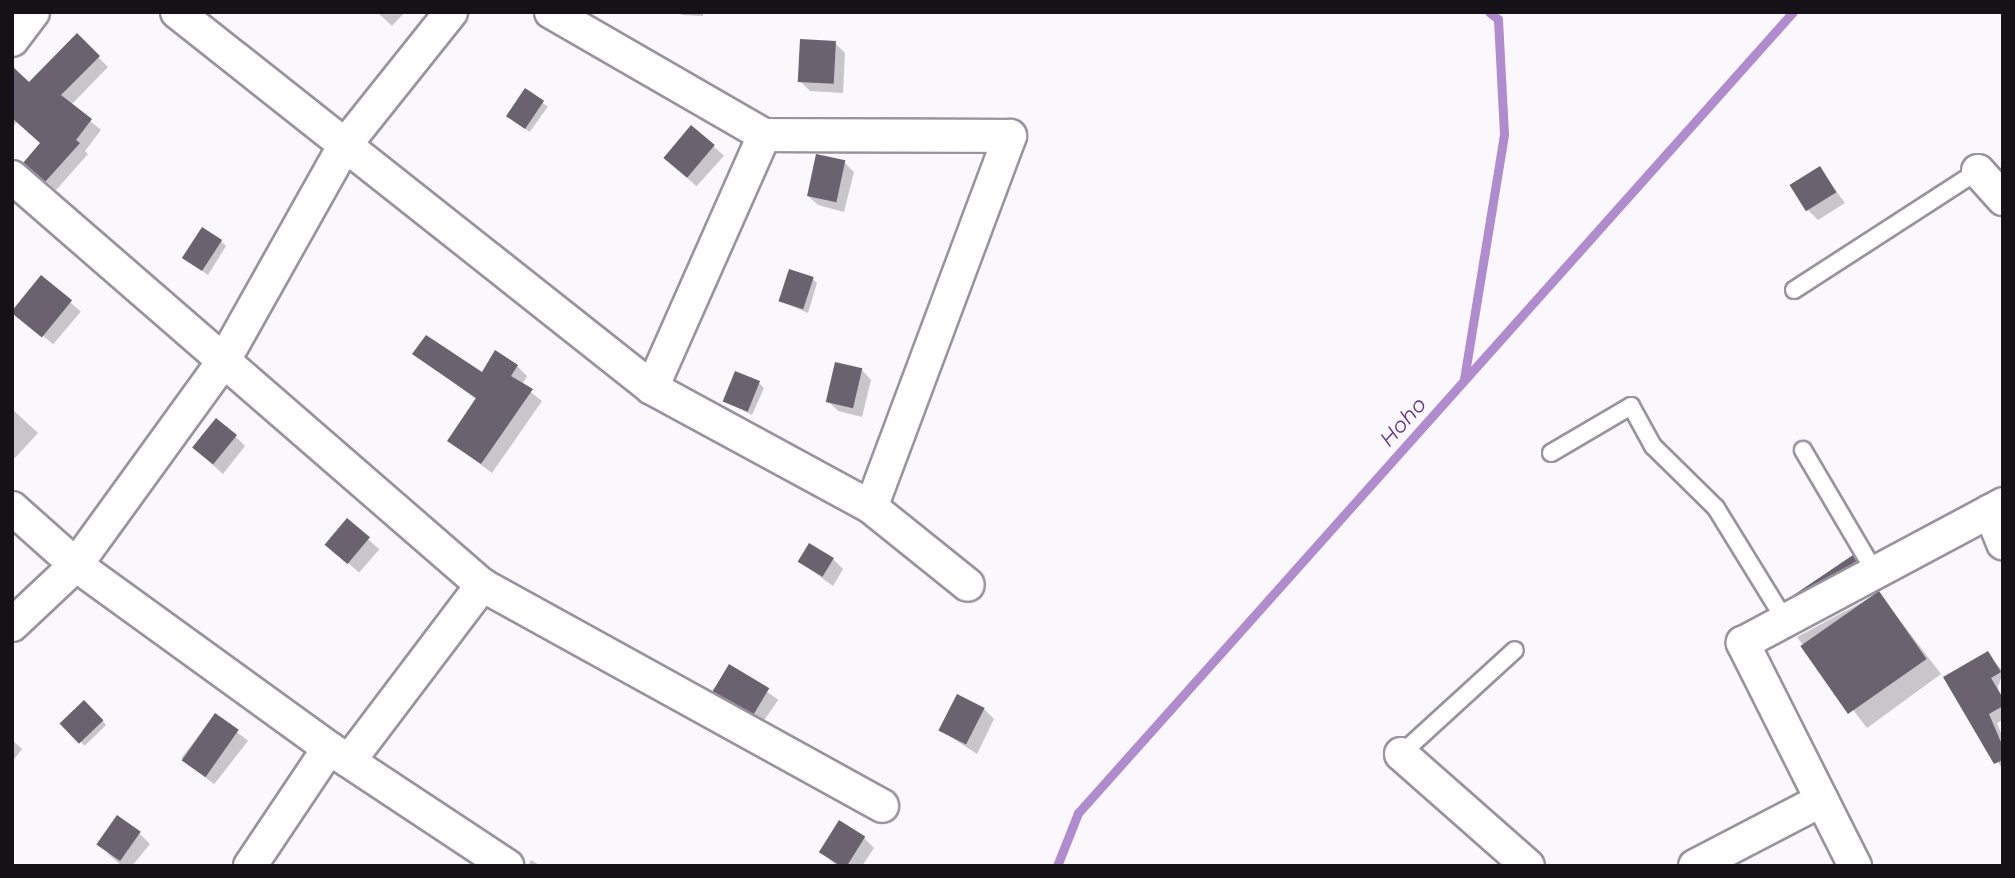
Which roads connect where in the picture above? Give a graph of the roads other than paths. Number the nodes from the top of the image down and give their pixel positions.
1 (33, 12) edge
2 (177, 12) edge
3 (451, 12) edge
4 (551, 12) edge
5 (12, 40) edge
6 (764, 135) junction
7 (345, 145) junction
8 (1978, 171) joint
9 (12, 177) edge
10 (2003, 199) edge
11 (1794, 290) dead end
12 (223, 362) junction
13 (652, 388) junction
14 (1803, 450) dead end
15 (1551, 453) dead end
16 (871, 507) junction
17 (12, 508) edge
18 (1996, 508) edge
19 (2003, 543) edge
20 (76, 565) junction
21 (1875, 572) junction
22 (482, 585) junction
23 (968, 585) dead end
24 (1784, 620) junction
25 (12, 625) edge
26 (1515, 650) dead end
27 (1401, 754) joint
28 (339, 755) junction
29 (1822, 800) junction
30 (882, 806) dead end
31 (250, 866) edge
32 (507, 866) edge
33 (1528, 866) edge
34 (1695, 866) edge
35 (1855, 866) edge

1 - 5 street
2 - 7 street
3 - 7 street
4 - 6 street
6 - 13 street
6 - 16 street
7 - 12 street
7 - 13 street
8 - 10 street
8 - 11 lane
9 - 12 street
12 - 20 street
12 - 22 street
13 - 16 street
14 - 21 lane
15 - 24 lane
16 - 23 street
17 - 20 street
18 - 19 street
18 - 21 street
20 - 25 street
20 - 28 street
21 - 24 street
22 - 28 street
22 - 30 street
24 - 29 street
26 - 27 lane
27 - 33 street
28 - 31 street
28 - 32 street
29 - 34 street
29 - 35 street

